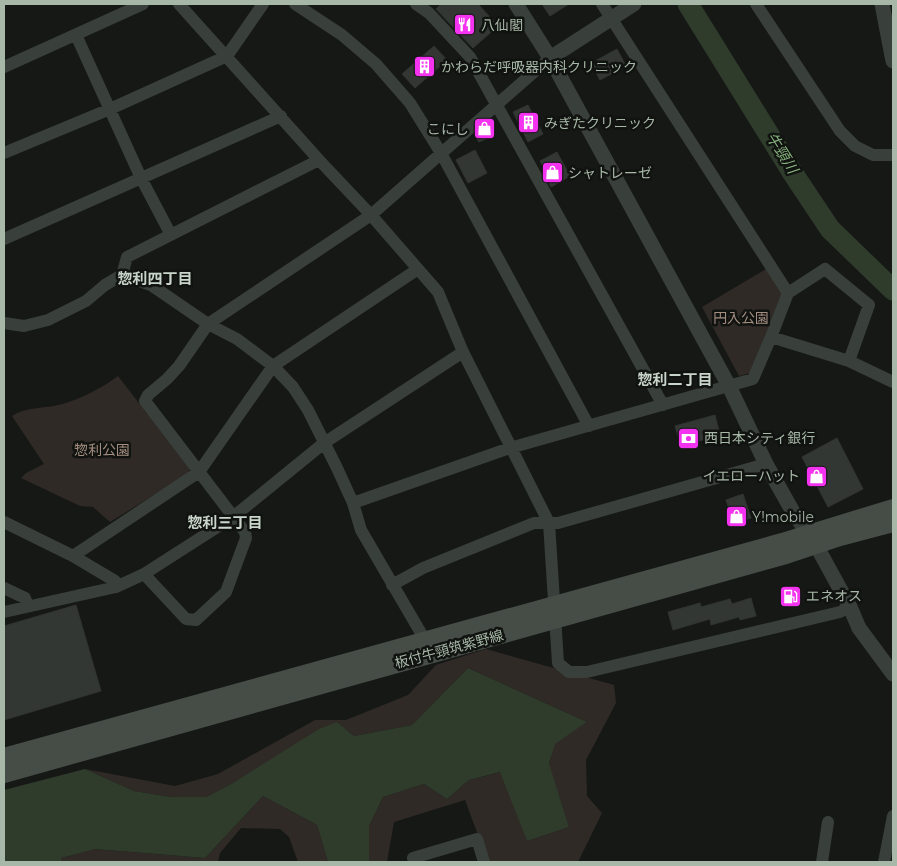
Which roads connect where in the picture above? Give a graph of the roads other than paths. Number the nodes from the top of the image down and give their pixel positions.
1 (143, 4) edge
2 (179, 4) edge
3 (263, 4) edge
4 (295, 4) edge
5 (416, 4) edge
6 (516, 4) edge
7 (602, 4) edge
8 (634, 4) edge
9 (756, 4) edge
10 (882, 4) edge
11 (611, 19) junction
12 (76, 35) junction
13 (227, 56) junction
14 (550, 58) junction
15 (893, 61) edge
16 (4, 67) edge
17 (497, 104) junction
18 (110, 109) junction
19 (281, 116) junction
20 (4, 153) edge
21 (441, 154) junction
22 (893, 155) edge
23 (319, 160) junction
24 (141, 178) junction
25 (371, 215) junction
26 (171, 235) junction
27 (4, 239) edge
28 (418, 269) junction
29 (122, 274) junction
30 (788, 293) junction
31 (4, 323) edge
32 (208, 324) junction
33 (771, 337) junction
34 (462, 352) junction
35 (849, 361) junction
36 (273, 366) junction
37 (893, 382) edge
38 (729, 386) junction
39 (663, 405) junction
40 (589, 426) junction
41 (324, 443) junction
42 (510, 448) junction
43 (766, 464) junction
44 (199, 472) junction
45 (353, 503) junction
46 (893, 508) edge
47 (233, 517) junction
48 (4, 522) edge
49 (893, 523) edge
50 (549, 524) junction
51 (812, 540) junction
52 (73, 556) junction
53 (144, 574) junction
54 (392, 585) junction
55 (116, 587) junction
56 (4, 588) edge
57 (28, 606) junction
58 (850, 606) junction
59 (4, 612) edge
60 (555, 612) junction
61 (425, 640) junction
62 (893, 674) edge
63 (4, 757) edge
64 (4, 774) edge
65 (893, 816) edge
66 (828, 822) dead end
67 (414, 862) edge
68 (484, 862) edge
69 (822, 862) edge
70 (884, 862) edge

1 - 12 street
2 - 13 street
3 - 13 street
4 - 21 street
5 - 17 street
6 - 14 street
7 - 11 street
8 - 11 street
9 - 22 street
10 - 15 street
11 - 14 street
11 - 30 street
12 - 16 street
12 - 18 street
13 - 18 street
13 - 19 street
14 - 17 street
14 - 38 street
17 - 21 street
17 - 39 street
18 - 20 street
18 - 24 street
19 - 23 street
19 - 24 street
21 - 25 street
21 - 40 street
23 - 25 street
23 - 26 street
24 - 26 street
24 - 27 street
25 - 28 street
25 - 32 street
26 - 29 street
28 - 34 street
28 - 36 street
29 - 31 street
29 - 32 street
30 - 33 street
30 - 35 street
32 - 36 street
32 - 44 street
33 - 35 street
33 - 38 street
34 - 41 street
34 - 42 street
35 - 37 street
36 - 41 street
36 - 44 street
38 - 39 street
38 - 43 street
39 - 40 street
40 - 42 street
41 - 45 street
41 - 47 street
42 - 45 street
42 - 50 street
43 - 50 street
43 - 51 street
44 - 47 street
44 - 52 street
45 - 54 street
46 - 51 main road, 板付牛頸筑紫野線
47 - 53 street
47 - 53 street
48 - 52 street
49 - 51 main road, 板付牛頸筑紫野線
50 - 54 street
50 - 60 street
51 - 58 street
51 - 60 main road, 板付牛頸筑紫野線
52 - 55 street
53 - 55 street
54 - 61 street
55 - 57 street
56 - 57 street
57 - 59 street
58 - 60 street
58 - 62 street
60 - 61 main road, 板付牛頸筑紫野線
60 - 64 main road, 板付牛頸筑紫野線
61 - 63 main road, 板付牛頸筑紫野線
65 - 70 street
66 - 69 street
67 - 68 street

